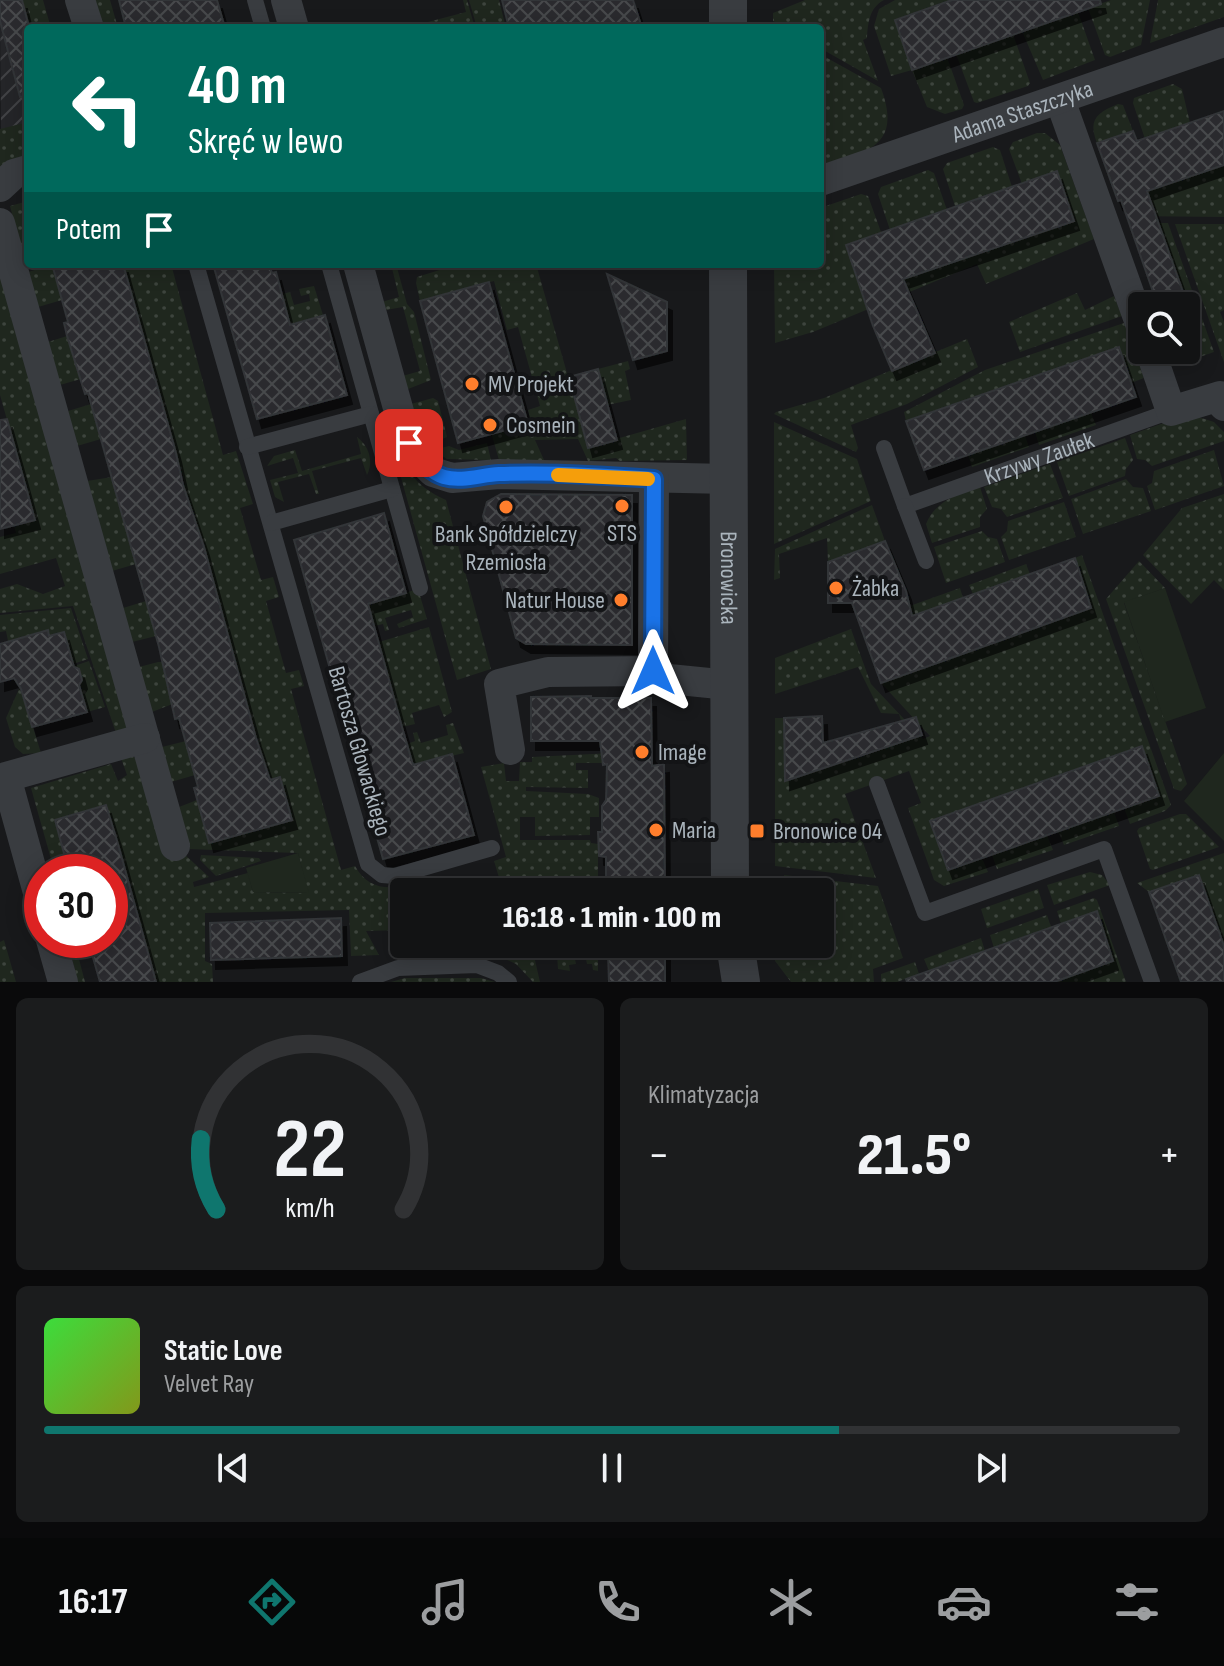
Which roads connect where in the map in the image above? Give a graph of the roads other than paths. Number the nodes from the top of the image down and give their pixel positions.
1 (80, 0) edge
2 (255, 0) edge
3 (286, 0) edge
4 (728, 0) edge
5 (88, 24) edge
6 (262, 24) edge
7 (293, 24) edge
8 (728, 24) edge
9 (1224, 42) edge
10 (1060, 100) junction
11 (24, 171) edge
12 (824, 180) edge
13 (0, 187) edge
14 (0, 223) edge
15 (197, 268) edge
16 (330, 268) edge
17 (359, 268) edge
18 (728, 268) edge
19 (1129, 292) edge
20 (1155, 364) edge
21 (1224, 406) edge
22 (1171, 411) junction
23 (371, 414) junction
24 (247, 447) junction
25 (884, 448) dead end
26 (654, 479) junction
27 (729, 479) junction
28 (392, 489) junction
29 (905, 506) junction
30 (271, 523) junction
31 (926, 561) dead end
32 (420, 588) dead end
33 (653, 671) junction
34 (729, 685) junction
35 (145, 738) junction
36 (510, 750) dead end
37 (877, 784) dead end
38 (175, 846) dead end
39 (492, 848) dead end
40 (27, 854) edge
41 (730, 878) edge
42 (56, 958) edge
43 (726, 958) edge
44 (737, 958) edge
45 (63, 982) edge
46 (360, 982) edge
47 (509, 982) edge
48 (723, 982) edge
49 (741, 982) edge
50 (1152, 982) edge

1 - 5 street
2 - 6 lane
3 - 7 street
4 - 8 street
9 - 10 street, Adama Staszczyka
10 - 12 street, Adama Staszczyka
10 - 19 street
11 - 13 street
14 - 35 street
15 - 24 lane, Bartosza Głowackiego
16 - 23 lane
17 - 26 street
18 - 27 street, Bronowicka
20 - 22 street
21 - 22 street, Krzywy Zaułek
22 - 29 lane, Krzywy Zaułek
23 - 24 lane
23 - 28 lane
24 - 30 lane, Bartosza Głowackiego
25 - 29 lane
26 - 27 street
26 - 33 street
27 - 34 street, Bronowicka
28 - 30 lane
28 - 32 lane
29 - 31 lane
30 - 39 lane, Bartosza Głowackiego
33 - 34 street
33 - 36 street
34 - 41 street, Bronowicka
35 - 38 street
35 - 40 street
37 - 50 lane
42 - 45 street
43 - 48 street
44 - 49 street
46 - 47 lane

